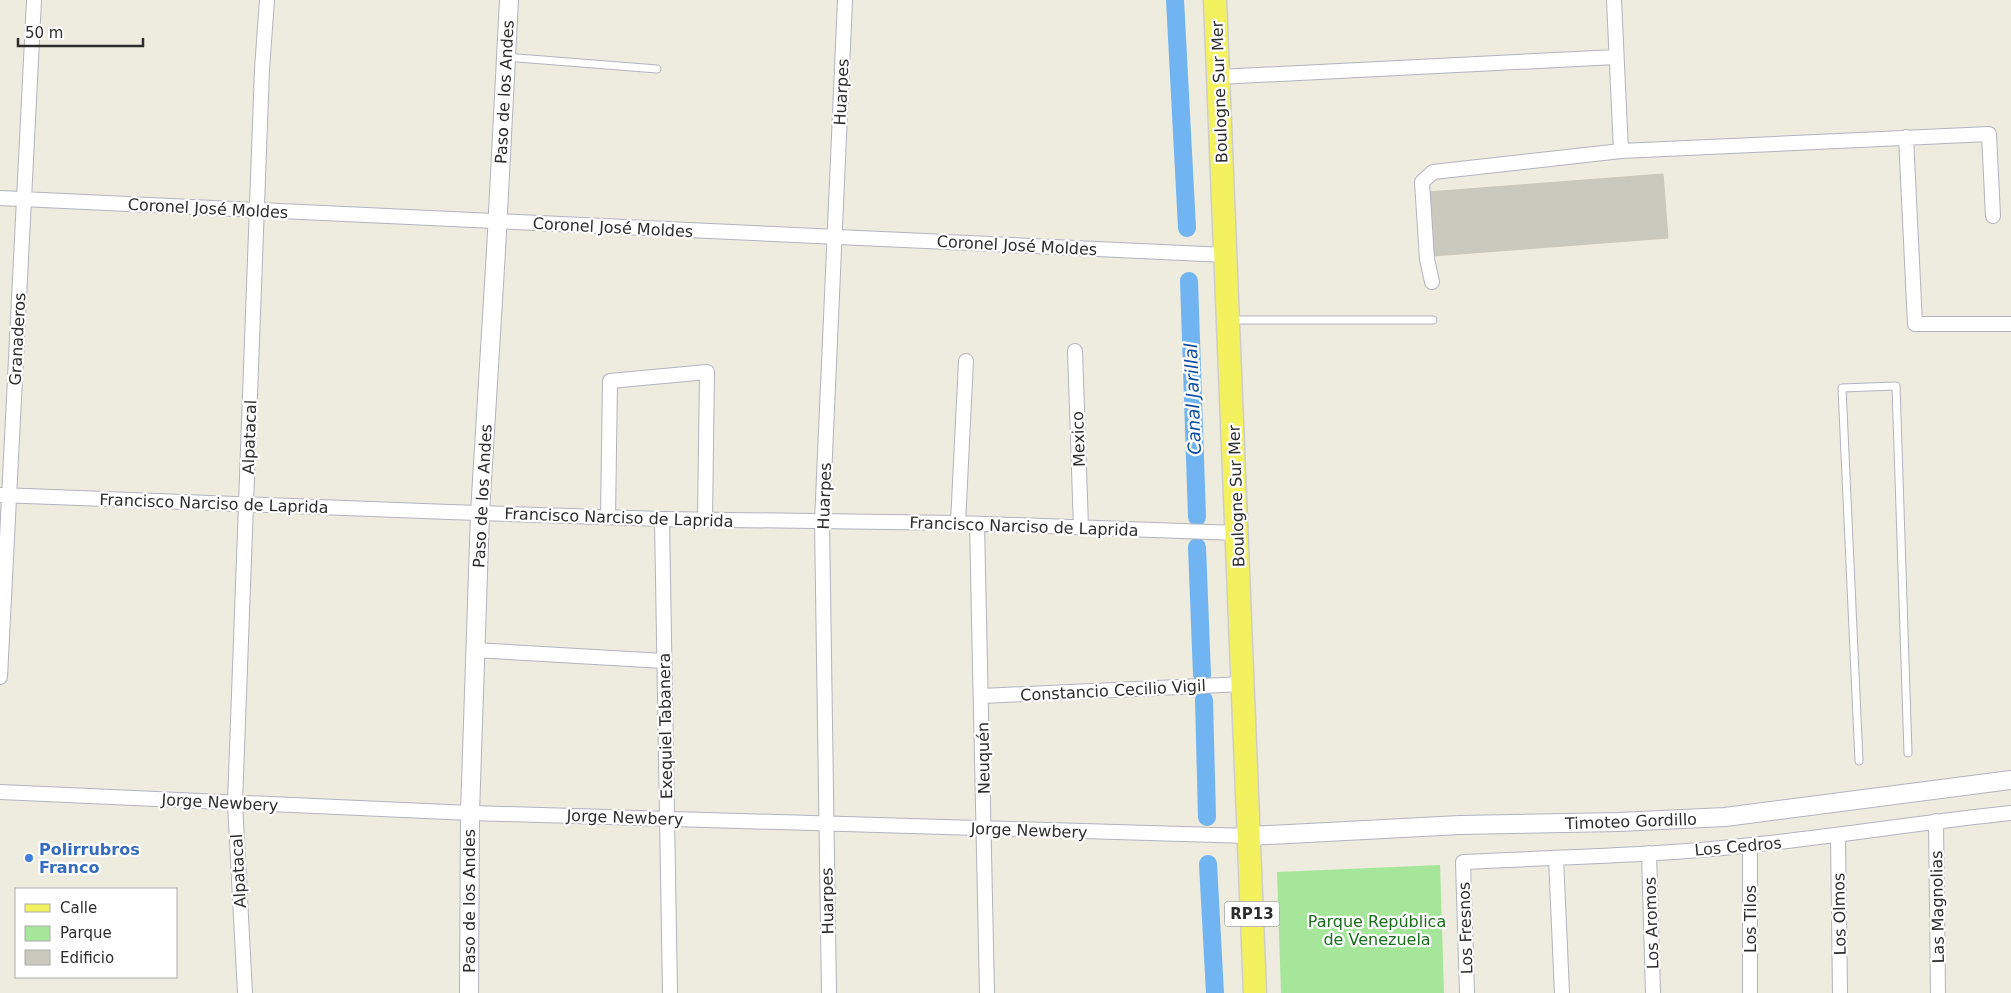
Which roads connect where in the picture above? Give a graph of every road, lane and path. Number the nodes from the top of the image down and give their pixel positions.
1 (34, 0) edge
2 (267, 0) edge
3 (509, 0) edge
4 (845, 0) edge
5 (1215, 0) edge
6 (1614, 0) edge
7 (506, 57) junction
8 (1616, 57) junction
9 (657, 70) dead end
10 (1218, 77) junction
11 (1906, 138) junction
12 (1621, 151) junction
13 (0, 198) edge
14 (24, 199) junction
15 (257, 210) junction
16 (1993, 216) dead end
17 (497, 221) junction
18 (834, 237) junction
19 (1226, 255) junction
20 (1432, 282) dead end
21 (1228, 320) junction
22 (1434, 320) dead end
23 (2011, 324) edge
24 (1075, 351) dead end
25 (966, 360) dead end
26 (5, 495) edge
27 (247, 504) junction
28 (480, 513) junction
29 (608, 516) junction
30 (662, 518) junction
31 (705, 519) junction
32 (822, 522) junction
33 (958, 523) junction
34 (977, 524) junction
35 (1081, 528) junction
36 (1237, 534) junction
37 (475, 650) junction
38 (664, 661) junction
39 (0, 677) edge
40 (1244, 684) junction
41 (982, 696) junction
42 (1908, 753) dead end
43 (1859, 761) dead end
44 (2011, 780) edge
45 (0, 792) edge
46 (235, 803) junction
47 (470, 812) junction
48 (2011, 813) edge
49 (667, 819) junction
50 (1936, 820) junction
51 (826, 823) junction
52 (984, 828) junction
53 (1838, 835) junction
54 (1250, 836) junction
55 (1750, 846) junction
56 (1649, 854) junction
57 (1556, 858) junction
58 (1463, 862) joint
59 (245, 993) edge
60 (469, 993) edge
61 (670, 993) edge
62 (829, 993) edge
63 (987, 993) edge
64 (1255, 993) edge
65 (1467, 993) edge
66 (1562, 993) edge
67 (1654, 993) edge
68 (1750, 993) edge
69 (1840, 993) edge
70 (1938, 993) edge

1 - 14 street, Granaderos
2 - 15 street, Alpatacal
3 - 7 street, Paso de los Andes
4 - 18 street, Huarpes
5 - 10 main road, Boulogne Sur Mer / RP13
6 - 8 street
7 - 9 lane
7 - 17 street, Paso de los Andes
8 - 10 street
8 - 12 street
10 - 19 main road, Boulogne Sur Mer / RP13
11 - 12 street
11 - 16 street
11 - 23 street
12 - 20 street
13 - 14 street, Coronel José Moldes
14 - 15 street, Coronel José Moldes
14 - 26 street, Granaderos
15 - 17 street, Coronel José Moldes
15 - 27 street, Alpatacal
17 - 18 street, Coronel José Moldes
17 - 28 street, Paso de los Andes
18 - 19 street, Coronel José Moldes
18 - 32 street, Huarpes
19 - 21 main road, Boulogne Sur Mer / RP13
21 - 22 lane
21 - 36 main road, Boulogne Sur Mer / RP13
24 - 35 street, Mexico
25 - 33 street
26 - 27 street, Francisco Narciso de Laprida
26 - 39 street, Granaderos
27 - 28 street, Francisco Narciso de Laprida
27 - 46 street, Alpatacal
28 - 29 street, Francisco Narciso de Laprida
28 - 37 street, Paso de los Andes
29 - 30 street, Francisco Narciso de Laprida
29 - 31 street
30 - 31 street, Francisco Narciso de Laprida
30 - 38 street, Exequiel Tabanera
31 - 32 street, Francisco Narciso de Laprida
32 - 33 street, Francisco Narciso de Laprida
32 - 51 street, Huarpes
33 - 34 street, Francisco Narciso de Laprida
34 - 35 street, Francisco Narciso de Laprida
34 - 41 street, Neuquén
35 - 36 street, Francisco Narciso de Laprida
36 - 40 main road, Boulogne Sur Mer / RP13
37 - 38 street
37 - 47 street, Paso de los Andes
38 - 49 street, Exequiel Tabanera
40 - 41 street, Constancio Cecilio Vigil
40 - 54 main road, Boulogne Sur Mer / RP13
41 - 52 street, Neuquén
42 - 43 lane
44 - 54 street, Timoteo Gordillo
45 - 46 street, Jorge Newbery
46 - 47 street, Jorge Newbery
46 - 59 street, Alpatacal
47 - 49 street, Jorge Newbery
47 - 60 street, Paso de los Andes
48 - 50 street, Los Cedros
49 - 51 street, Jorge Newbery
49 - 61 street, Exequiel Tabanera
50 - 53 street, Los Cedros
50 - 70 street, Las Magnolias
51 - 52 street, Jorge Newbery
51 - 62 street, Huarpes
52 - 54 street, Jorge Newbery
52 - 63 street, Neuquén
53 - 55 street, Los Cedros
53 - 69 street, Los Olmos
54 - 64 main road, Boulogne Sur Mer / RP13
55 - 56 street, Los Cedros
55 - 68 street, Los Tilos
56 - 57 street, Los Cedros
56 - 67 street, Los Aromos
57 - 58 street, Los Cedros
57 - 66 street
58 - 65 street, Los Fresnos

